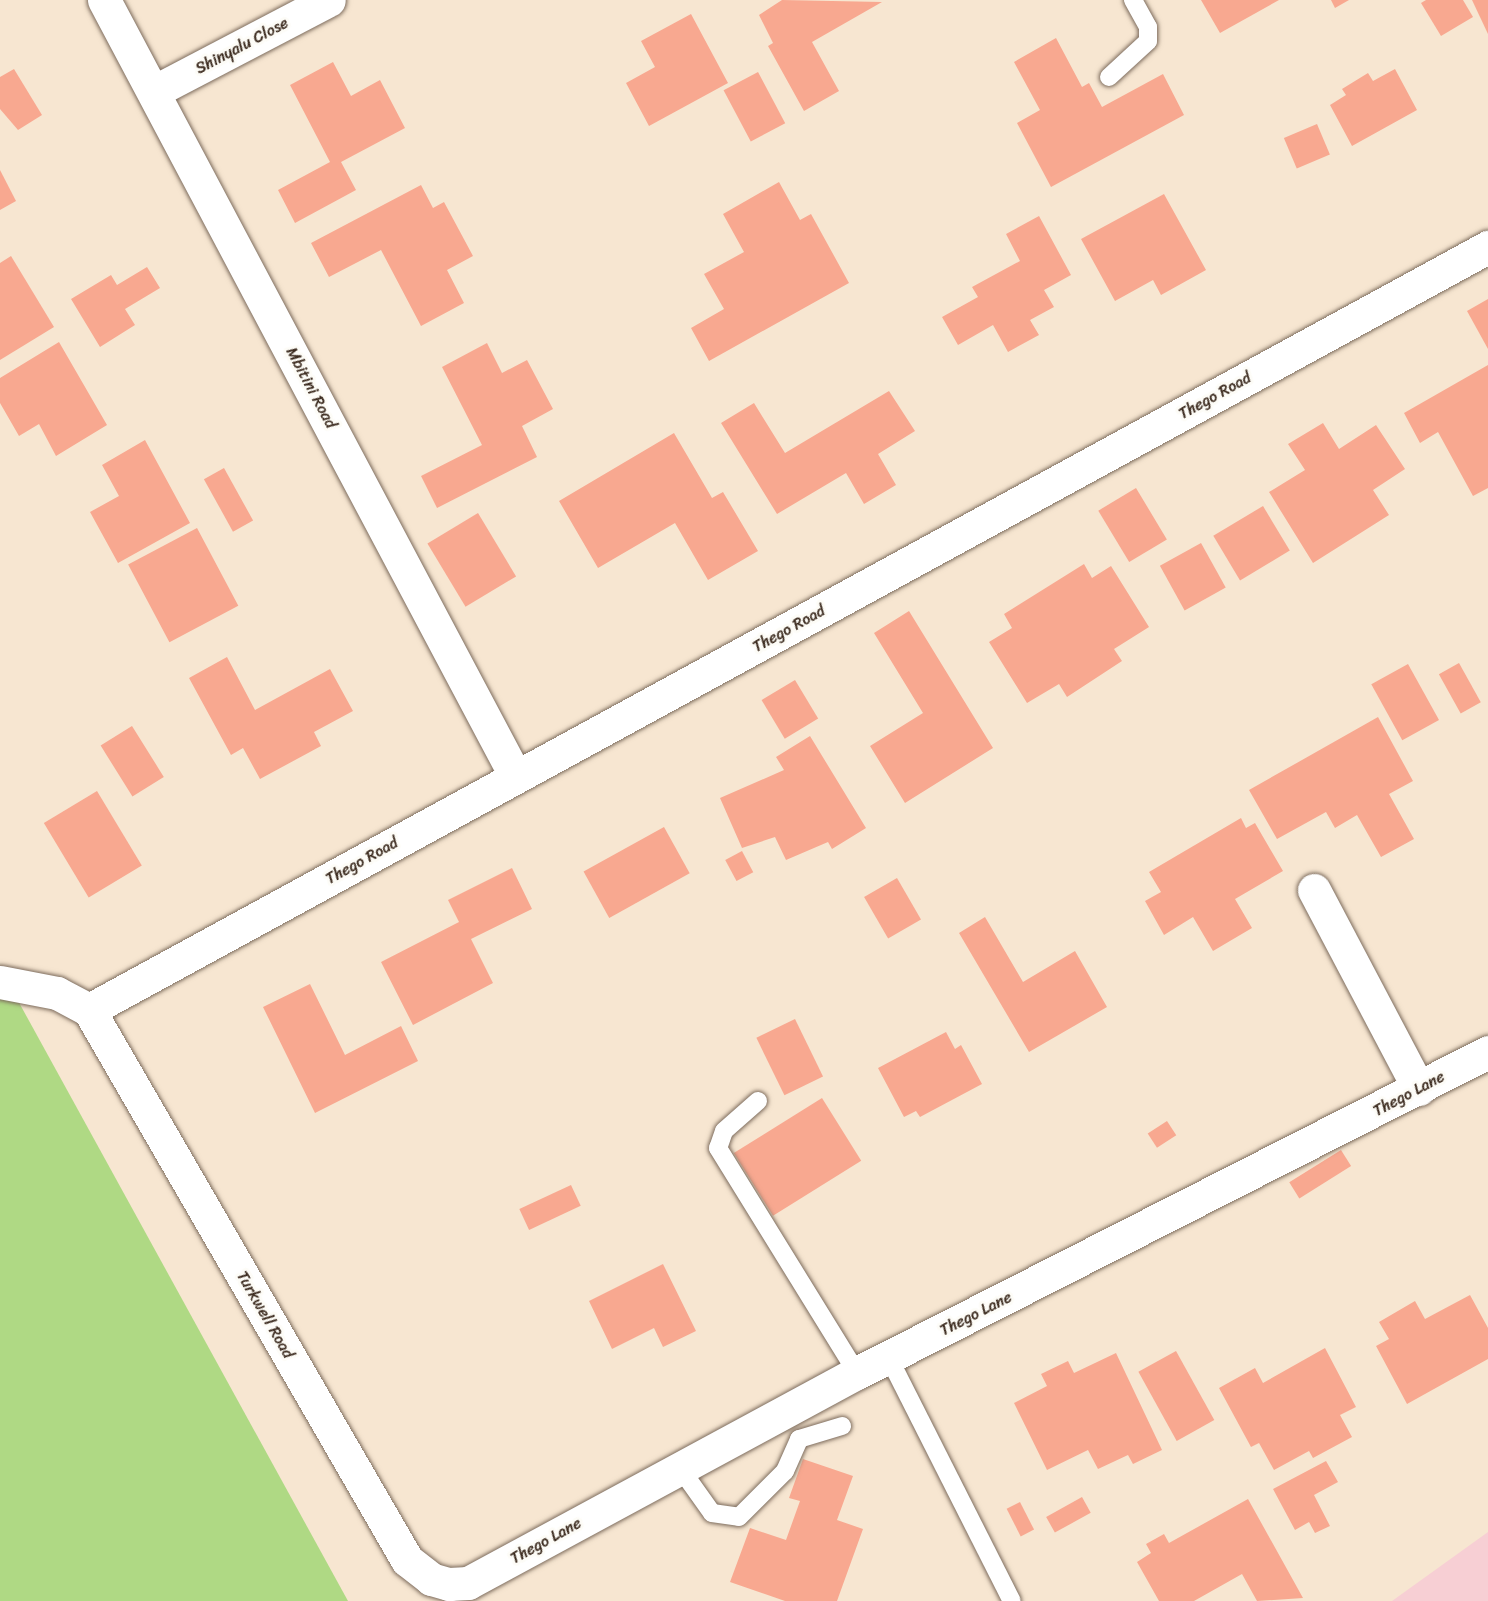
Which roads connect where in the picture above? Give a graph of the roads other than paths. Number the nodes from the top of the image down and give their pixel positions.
1 (104, 0) edge
2 (329, 0) edge
3 (1134, 0) edge
4 (1109, 77) dead end
5 (155, 91) junction
6 (1488, 248) edge
7 (516, 777) junction
8 (1314, 891) dead end
9 (0, 982) edge
10 (89, 1010) junction
11 (1488, 1052) edge
12 (1419, 1089) junction
13 (758, 1101) dead end
14 (889, 1358) junction
15 (857, 1373) junction
16 (842, 1426) dead end
17 (680, 1468) junction
18 (468, 1583) joint
19 (1012, 1601) edge

1 - 5 street, Mbitini Road
2 - 5 street, Shinyalu Close
3 - 4 lane
5 - 7 street, Mbitini Road
6 - 7 street, Thego Road
7 - 10 street, Thego Road
8 - 12 street
9 - 10 street
10 - 18 street, Turkwell Road
11 - 12 street, Thego Lane
12 - 14 street, Thego Lane
13 - 15 lane
14 - 15 street, Thego Lane
14 - 19 lane
15 - 17 street, Thego Lane
16 - 17 lane
17 - 18 street, Thego Lane

